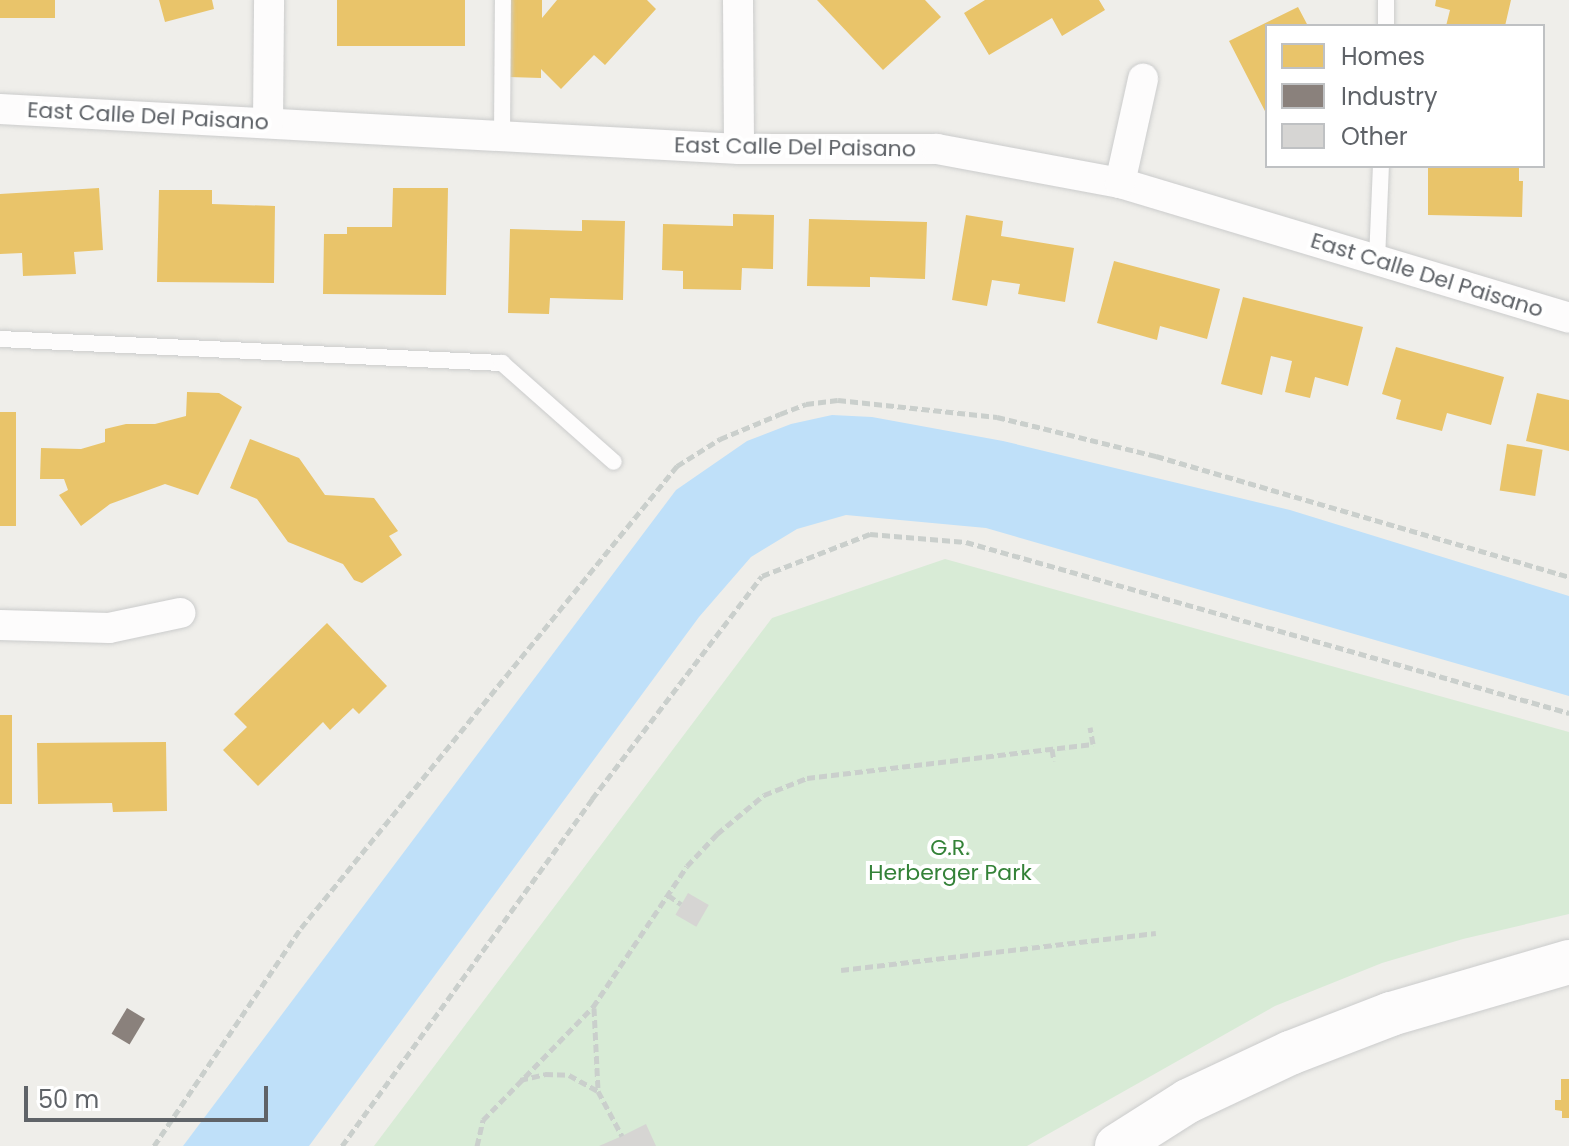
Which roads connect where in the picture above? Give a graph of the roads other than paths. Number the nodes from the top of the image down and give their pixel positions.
1 (269, 0) edge
2 (503, 0) edge
3 (738, 0) edge
4 (1386, 0) edge
5 (1386, 24) edge
6 (1143, 79) dead end
7 (0, 109) edge
8 (268, 123) junction
9 (502, 135) junction
10 (739, 149) junction
11 (1381, 168) edge
12 (1120, 183) junction
13 (1377, 260) junction
14 (1569, 318) edge
15 (0, 339) edge
16 (614, 462) dead end
17 (180, 613) dead end
18 (0, 625) edge
19 (1569, 962) edge
20 (1117, 1146) edge

1 - 8 street
2 - 9 lane
3 - 10 street
4 - 5 lane
6 - 12 street
7 - 8 street, East Calle Del Paisano
8 - 9 street, East Calle Del Paisano
9 - 10 street, East Calle Del Paisano
10 - 12 street, East Calle Del Paisano
11 - 13 lane
12 - 13 street, East Calle Del Paisano
13 - 14 street, East Calle Del Paisano
15 - 16 lane
17 - 18 street
19 - 20 main road

